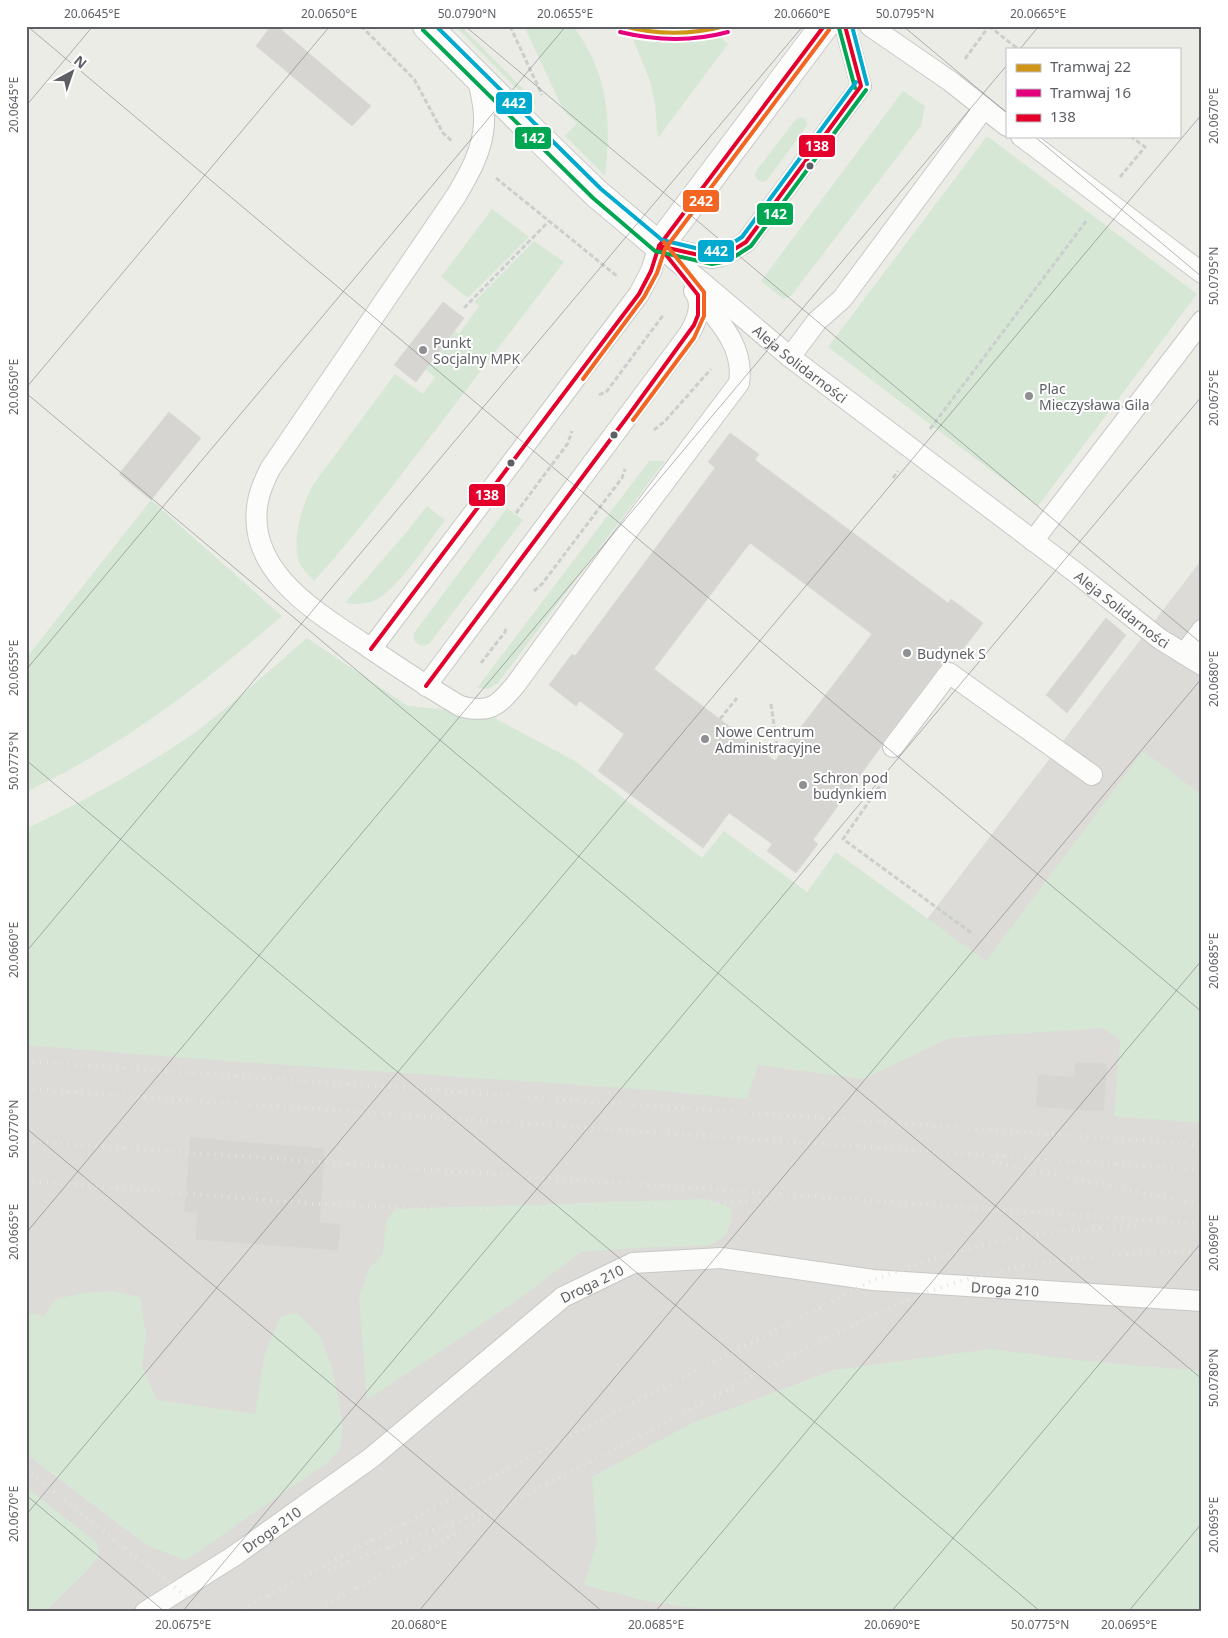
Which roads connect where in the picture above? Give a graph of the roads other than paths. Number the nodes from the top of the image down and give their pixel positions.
1 (427, 26) edge
2 (824, 26) edge
3 (845, 26) edge
4 (870, 26) edge
5 (478, 77) junction
6 (984, 108) junction
7 (1006, 125) edge
8 (1024, 138) edge
9 (659, 246) junction
10 (1202, 273) edge
11 (698, 295) junction
12 (1202, 322) edge
13 (790, 357) junction
14 (1033, 541) junction
15 (1202, 630) edge
16 (371, 649) junction
17 (1184, 654) junction
18 (1202, 665) edge
19 (426, 686) junction
20 (893, 747) dead end
21 (1092, 775) dead end
22 (1202, 1302) edge
23 (145, 1612) edge

1 - 5 street, Aleja Solidarności
2 - 9 street
3 - 9 lane
4 - 6 lane
5 - 9 street, Aleja Solidarności
5 - 16 lane
6 - 7 lane
6 - 13 lane
8 - 10 lane
9 - 11 lane
9 - 13 lane, Aleja Solidarności
9 - 16 lane
11 - 19 lane
11 - 19 lane
12 - 14 lane
13 - 14 lane, Aleja Solidarności
14 - 17 lane, Aleja Solidarności
15 - 17 lane
16 - 19 lane
17 - 18 lane, Aleja Solidarności
20 - 21 lane
22 - 23 lane, Droga 210

